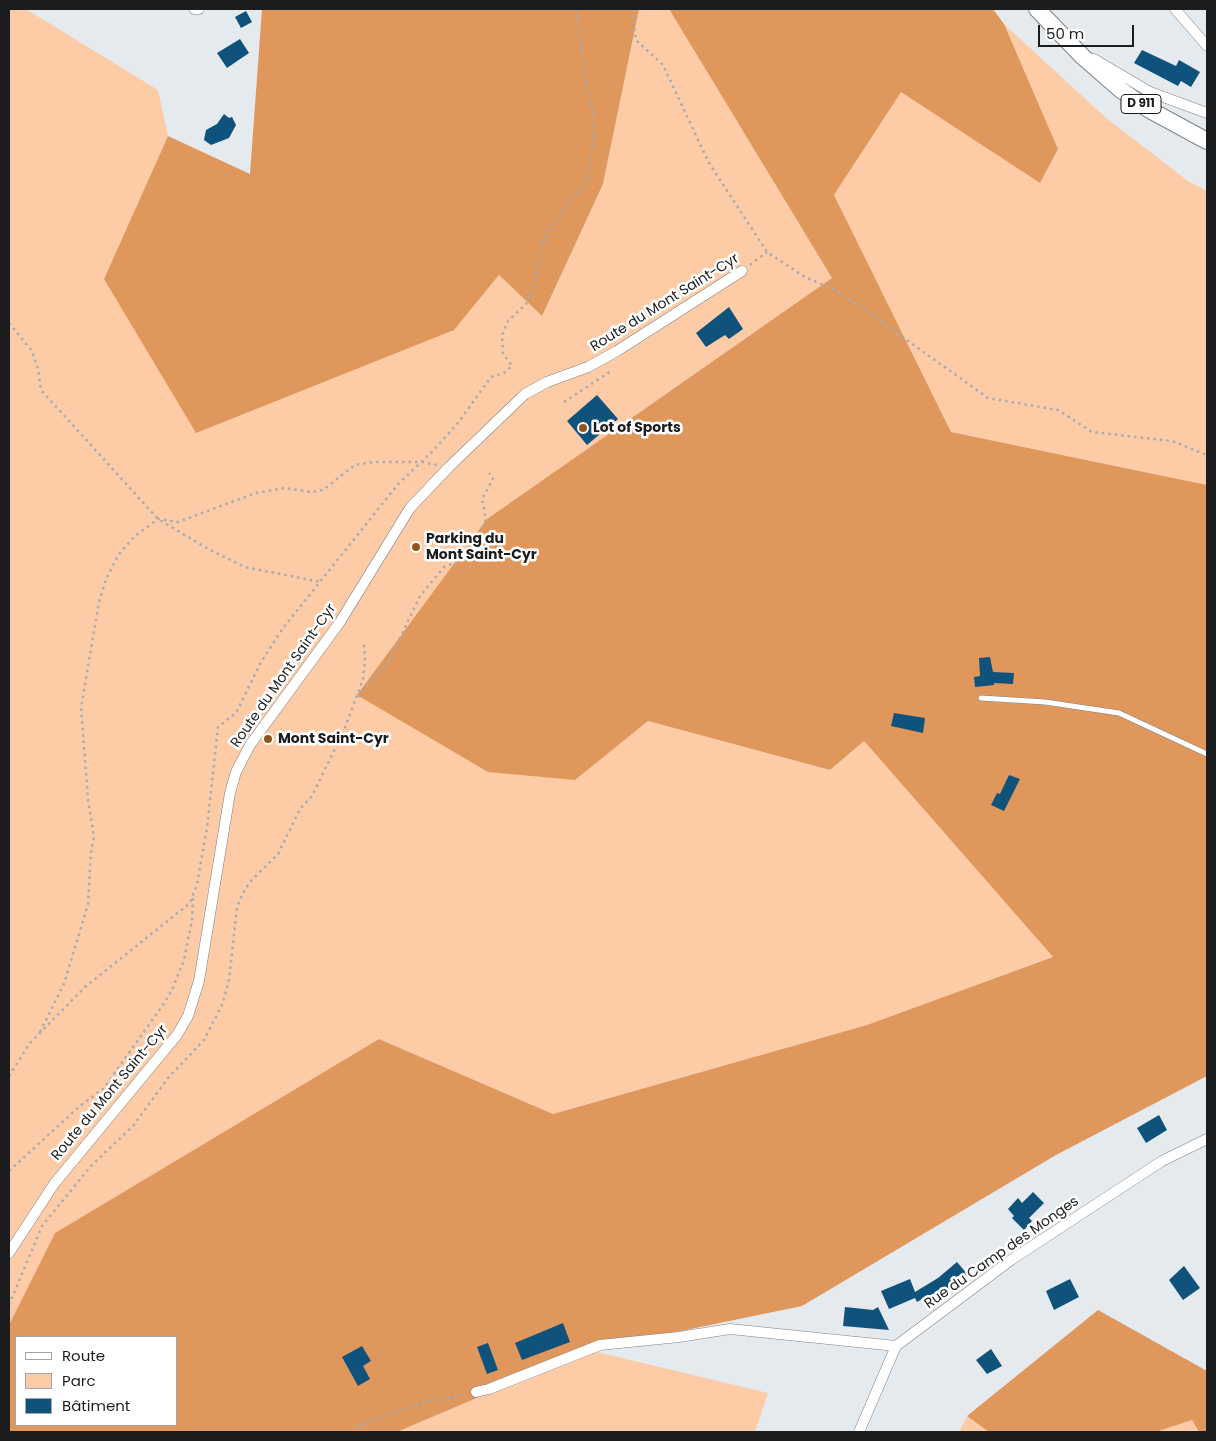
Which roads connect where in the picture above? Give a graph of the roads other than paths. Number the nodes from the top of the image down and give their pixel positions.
1 (194, 9) edge
2 (199, 9) edge
3 (1037, 9) edge
4 (1175, 9) edge
5 (1207, 46) edge
6 (1082, 56) junction
7 (1207, 113) edge
8 (1207, 141) edge
9 (742, 270) road end
10 (981, 698) dead end
11 (1207, 754) edge
12 (1207, 1138) edge
13 (9, 1253) edge
14 (896, 1346) junction
15 (476, 1392) road end
16 (859, 1432) edge

1 - 2 street
3 - 6 main road, D 911
4 - 5 street
6 - 7 street
6 - 8 main road, D 911
9 - 13 street, Route du Mont Saint-Cyr
10 - 11 lane
12 - 14 street, Rue du Camp des Monges
14 - 15 street
14 - 16 street

